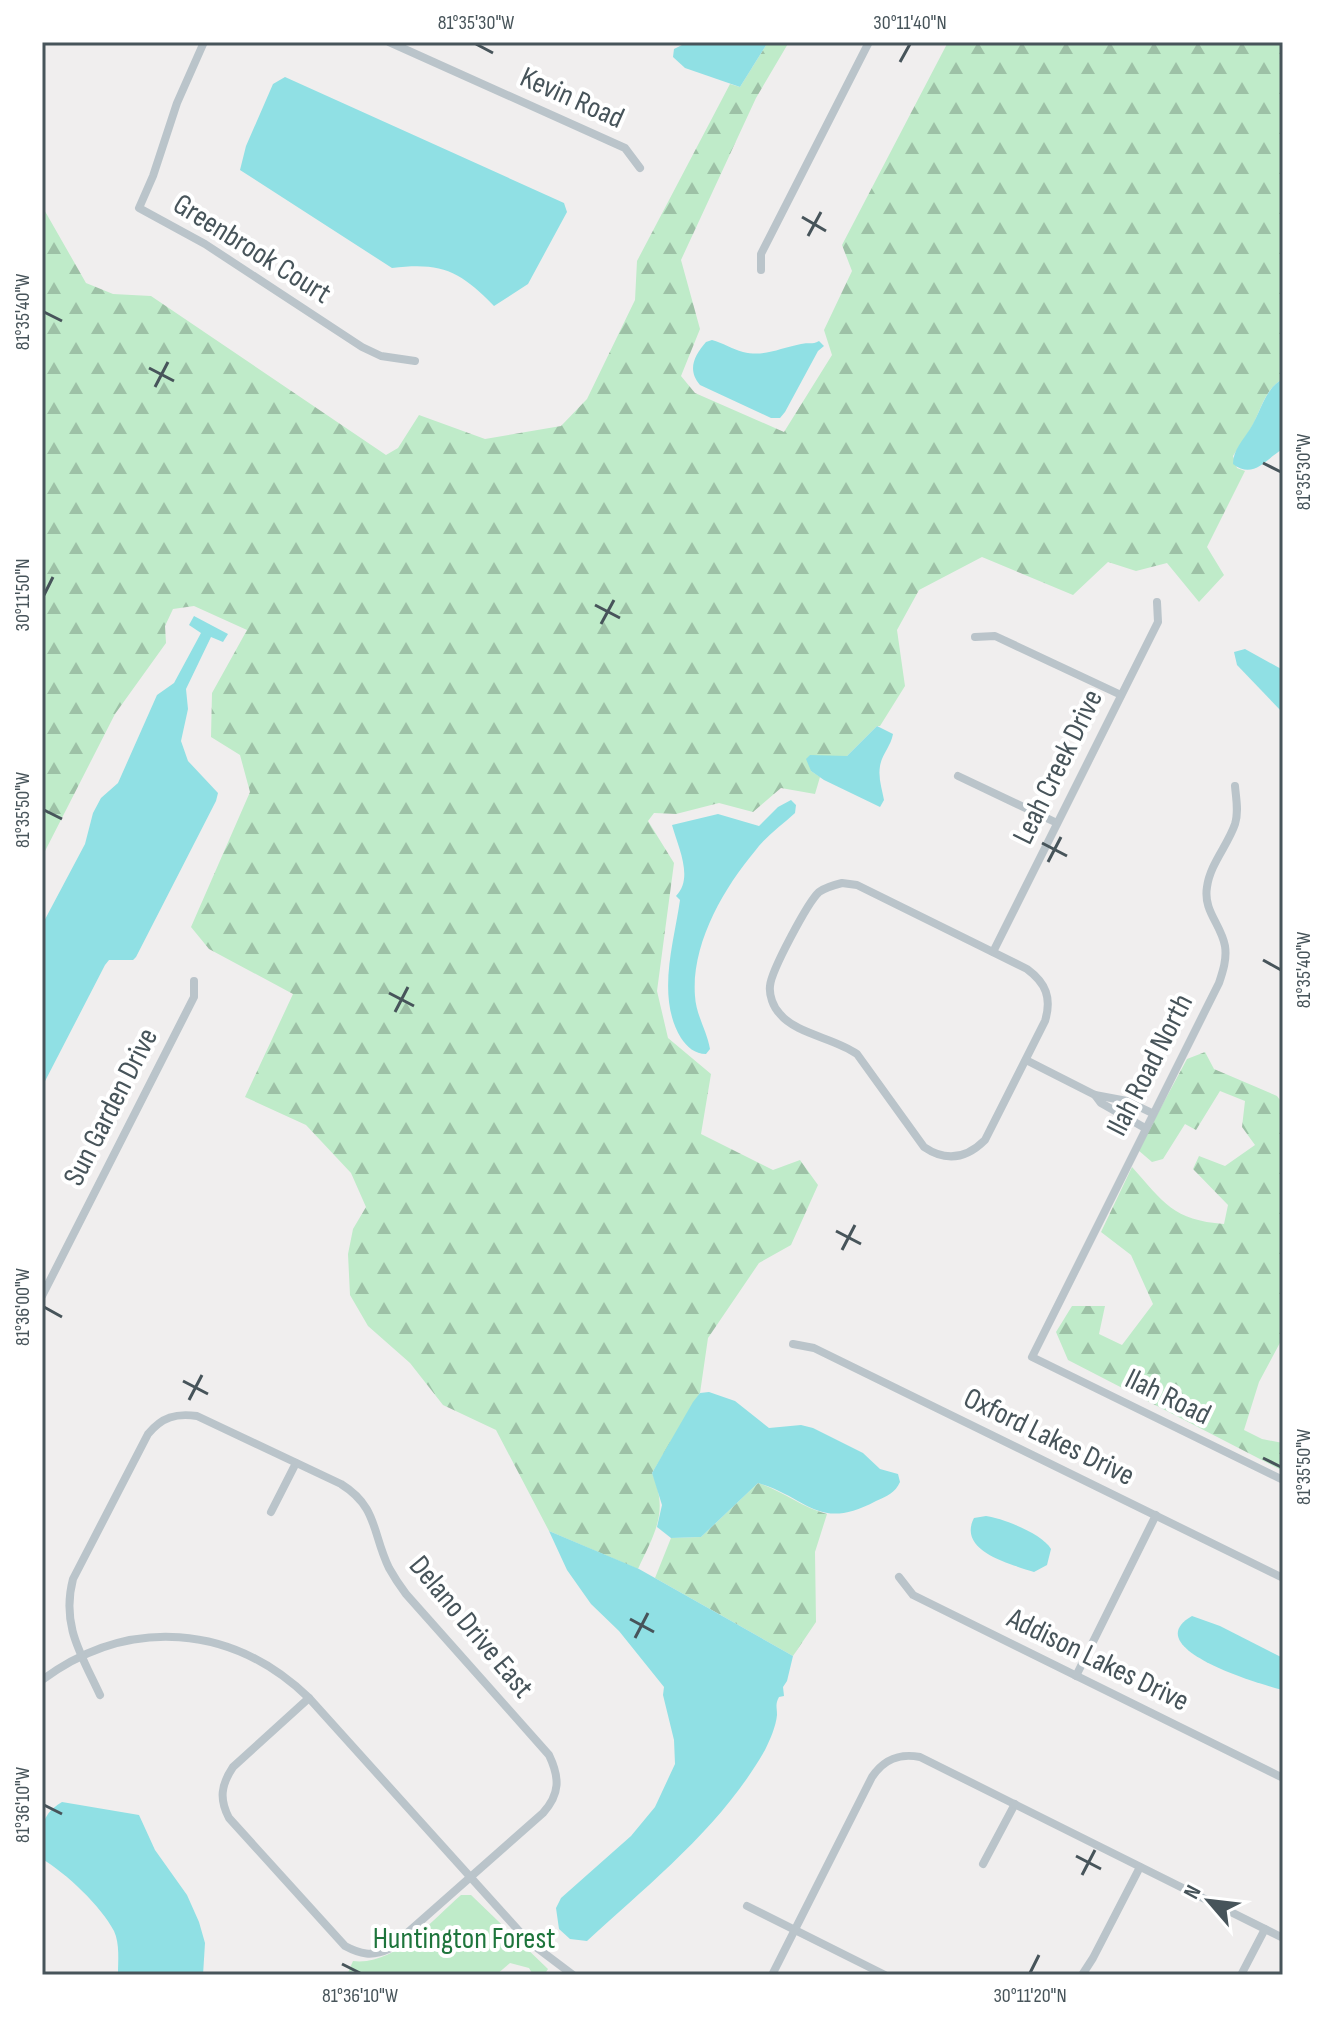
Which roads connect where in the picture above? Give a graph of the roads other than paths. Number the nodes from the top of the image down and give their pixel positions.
1 (204, 42) edge
2 (389, 42) edge
3 (869, 42) edge
4 (640, 168) dead end
5 (761, 270) dead end
6 (415, 361) dead end
7 (1157, 602) dead end
8 (975, 637) dead end
9 (1121, 695) junction
10 (958, 776) dead end
11 (1235, 786) dead end
12 (1057, 823) junction
13 (993, 952) junction
14 (194, 981) dead end
15 (1026, 1060) junction
16 (1095, 1095) junction
17 (1152, 1113) junction
18 (1145, 1128) junction
19 (46, 1278) edge
20 (42, 1296) edge
21 (793, 1344) dead end
22 (1032, 1357) joint
23 (296, 1463) junction
24 (1283, 1480) edge
25 (271, 1512) dead end
26 (1156, 1515) junction
27 (899, 1577) dead end
28 (1283, 1578) edge
29 (82, 1657) junction
30 (1076, 1676) junction
31 (42, 1680) edge
32 (100, 1695) dead end
33 (309, 1698) junction
34 (1283, 1778) edge
35 (1015, 1804) junction
36 (983, 1864) dead end
37 (1140, 1867) junction
38 (469, 1877) junction
39 (747, 1906) dead end
40 (1265, 1929) junction
41 (795, 1930) junction
42 (1283, 1938) edge
43 (573, 1975) edge
44 (772, 1975) edge
45 (885, 1975) edge
46 (1082, 1975) edge
47 (1241, 1975) edge

1 - 6 street, Greenbrook Court
2 - 4 street, Kevin Road
3 - 5 street
7 - 9 street, Leah Creek Drive
8 - 9 street
9 - 12 street, Leah Creek Drive
10 - 12 street
11 - 17 street, Ilah Road North
12 - 13 street, Leah Creek Drive
13 - 15 street
13 - 15 street
14 - 19 street, Sun Garden Drive
15 - 16 street
16 - 17 street
16 - 18 street
17 - 18 street, Ilah Road North
18 - 22 street, Ilah Road North
19 - 20 street, Sun Garden Drive
21 - 26 street, Oxford Lakes Drive
22 - 24 street, Ilah Road
23 - 25 street
23 - 29 street, Delano Drive East
23 - 38 street, Delano Drive East
26 - 28 street, Oxford Lakes Drive
26 - 30 street
27 - 30 street, Addison Lakes Drive
29 - 31 street
29 - 32 street
29 - 33 street
30 - 34 street, Addison Lakes Drive
33 - 38 street
33 - 38 street
35 - 36 street
35 - 37 street
35 - 41 street
37 - 40 street
37 - 46 street
38 - 43 street
39 - 41 street
40 - 42 street
40 - 47 street
41 - 44 street
41 - 45 street

